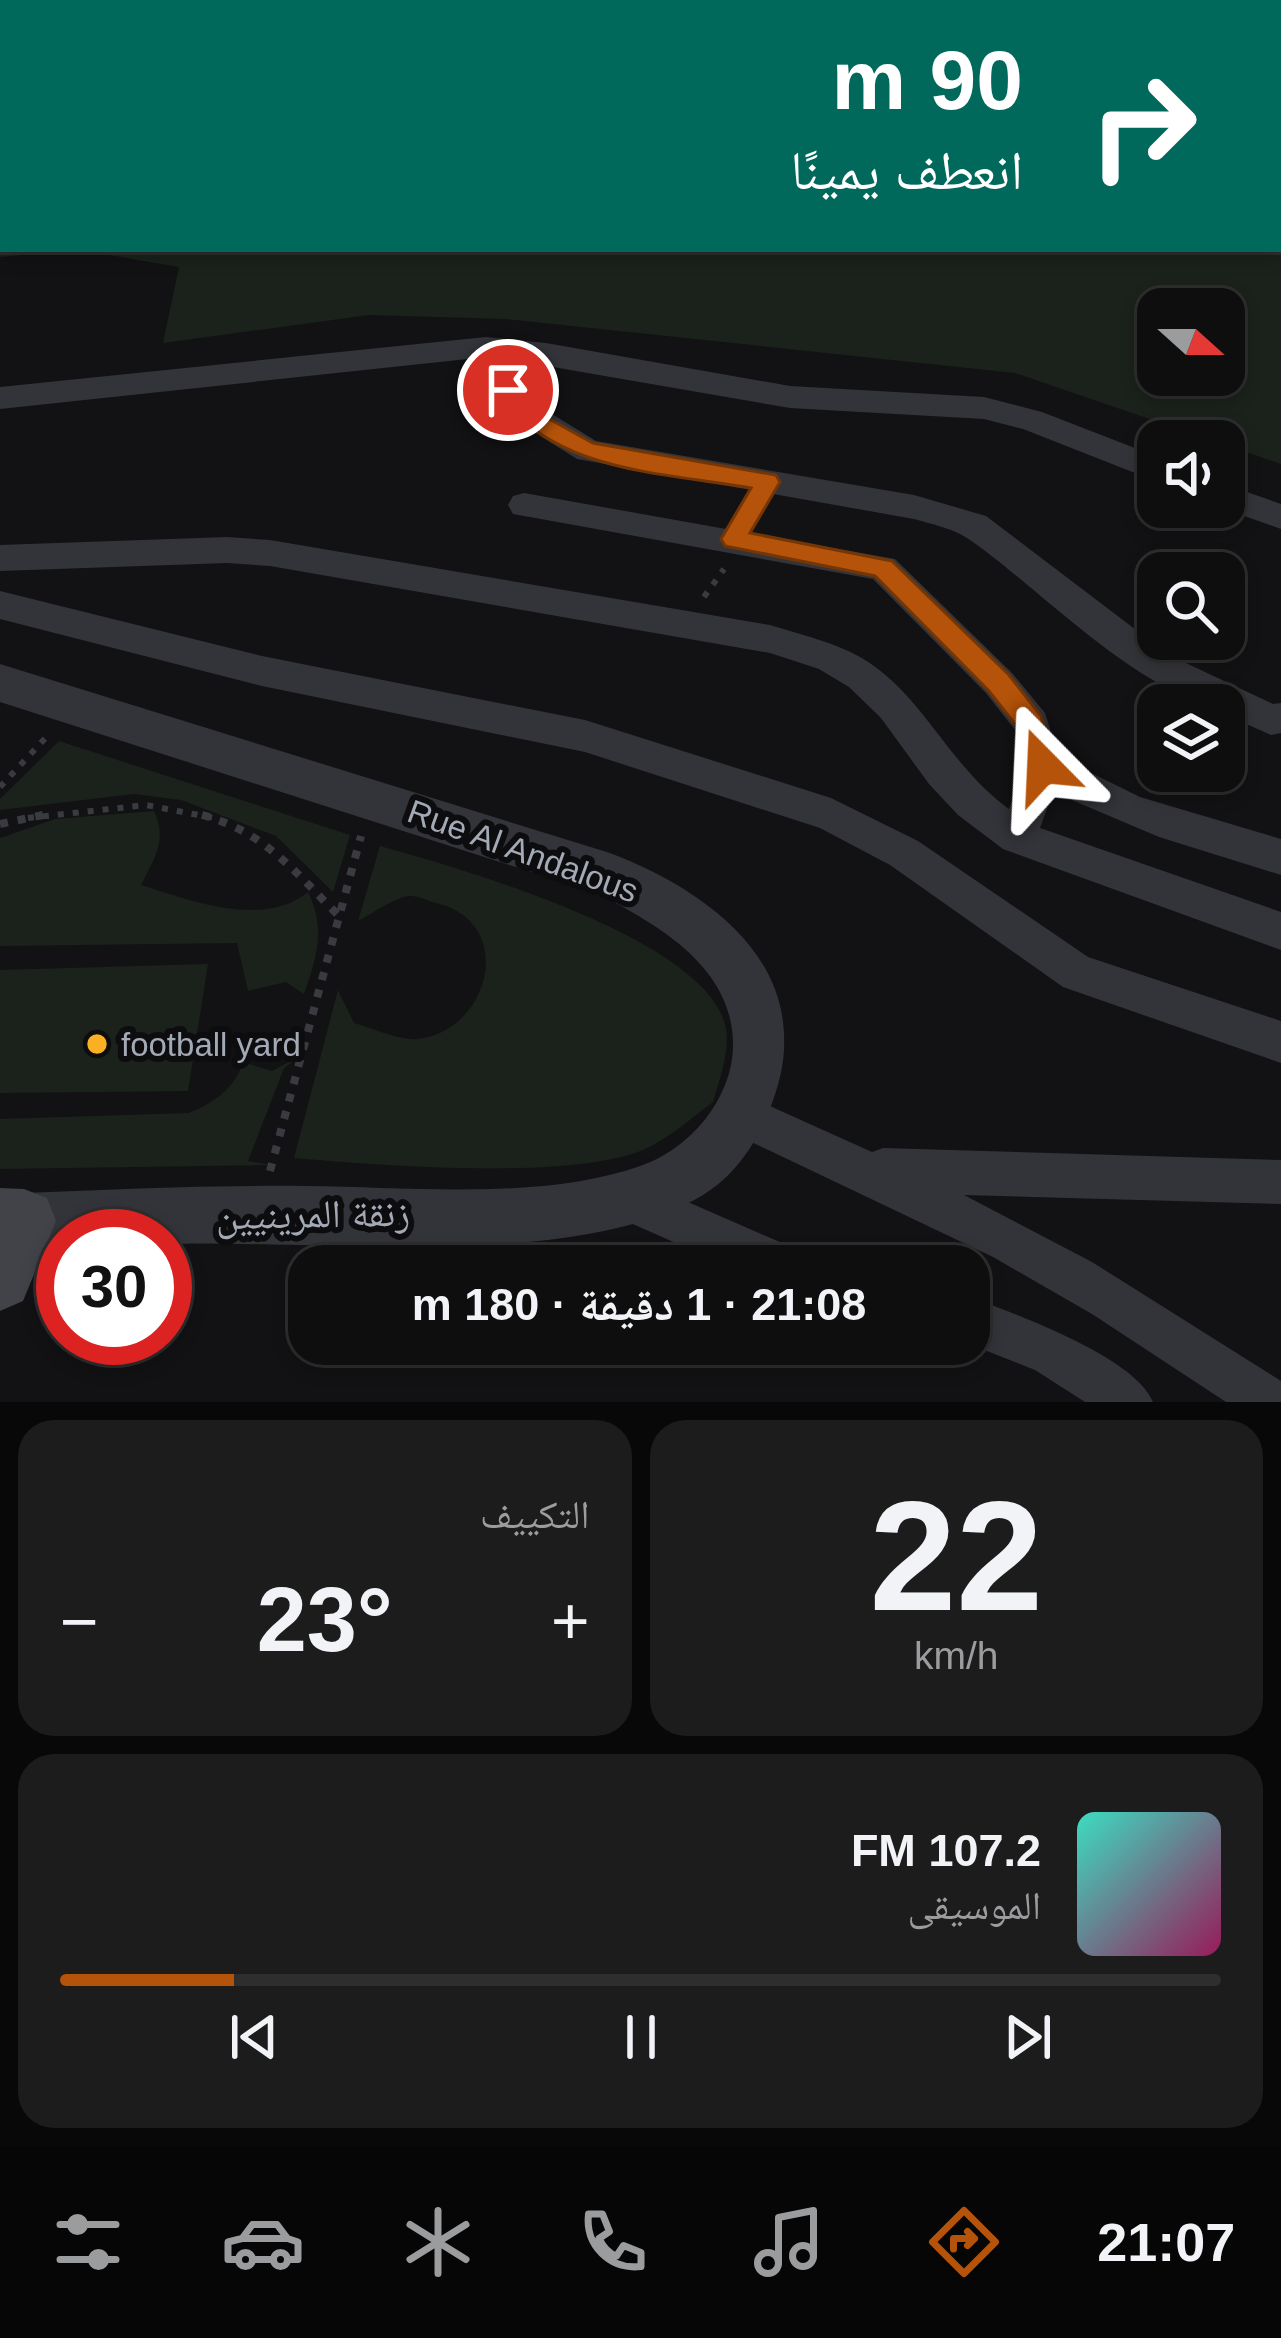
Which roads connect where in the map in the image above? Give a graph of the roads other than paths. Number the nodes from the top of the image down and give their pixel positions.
1 (486, 347) junction
2 (0, 398) edge
3 (1137, 462) edge
4 (767, 482) junction
5 (1245, 504) edge
6 (524, 505) dead end
7 (1281, 518) edge
8 (738, 540) junction
9 (0, 558) edge
10 (0, 605) edge
11 (0, 683) edge
12 (1278, 720) edge
13 (1043, 766) junction
14 (1017, 837) junction
15 (1281, 857) edge
16 (1281, 931) edge
17 (1281, 1042) edge
18 (741, 1114) junction
19 (859, 1166) junction
20 (1281, 1182) edge
21 (626, 1198) junction
22 (8, 1240) edge
23 (734, 1245) edge
24 (990, 1328) edge
25 (1129, 1402) edge
26 (1269, 1402) edge

1 - 2 street
1 - 3 street
1 - 4 street
4 - 8 street
4 - 12 street
5 - 7 street
6 - 8 street
8 - 13 street
9 - 14 street
10 - 17 street
11 - 18 street, Rue Al Andalous
13 - 14 street
13 - 15 street
14 - 16 street
18 - 19 street
18 - 21 street, Rue Al Andalous
19 - 20 street
19 - 26 street
21 - 22 street, زنقة المرينيين
21 - 23 street
24 - 25 street

